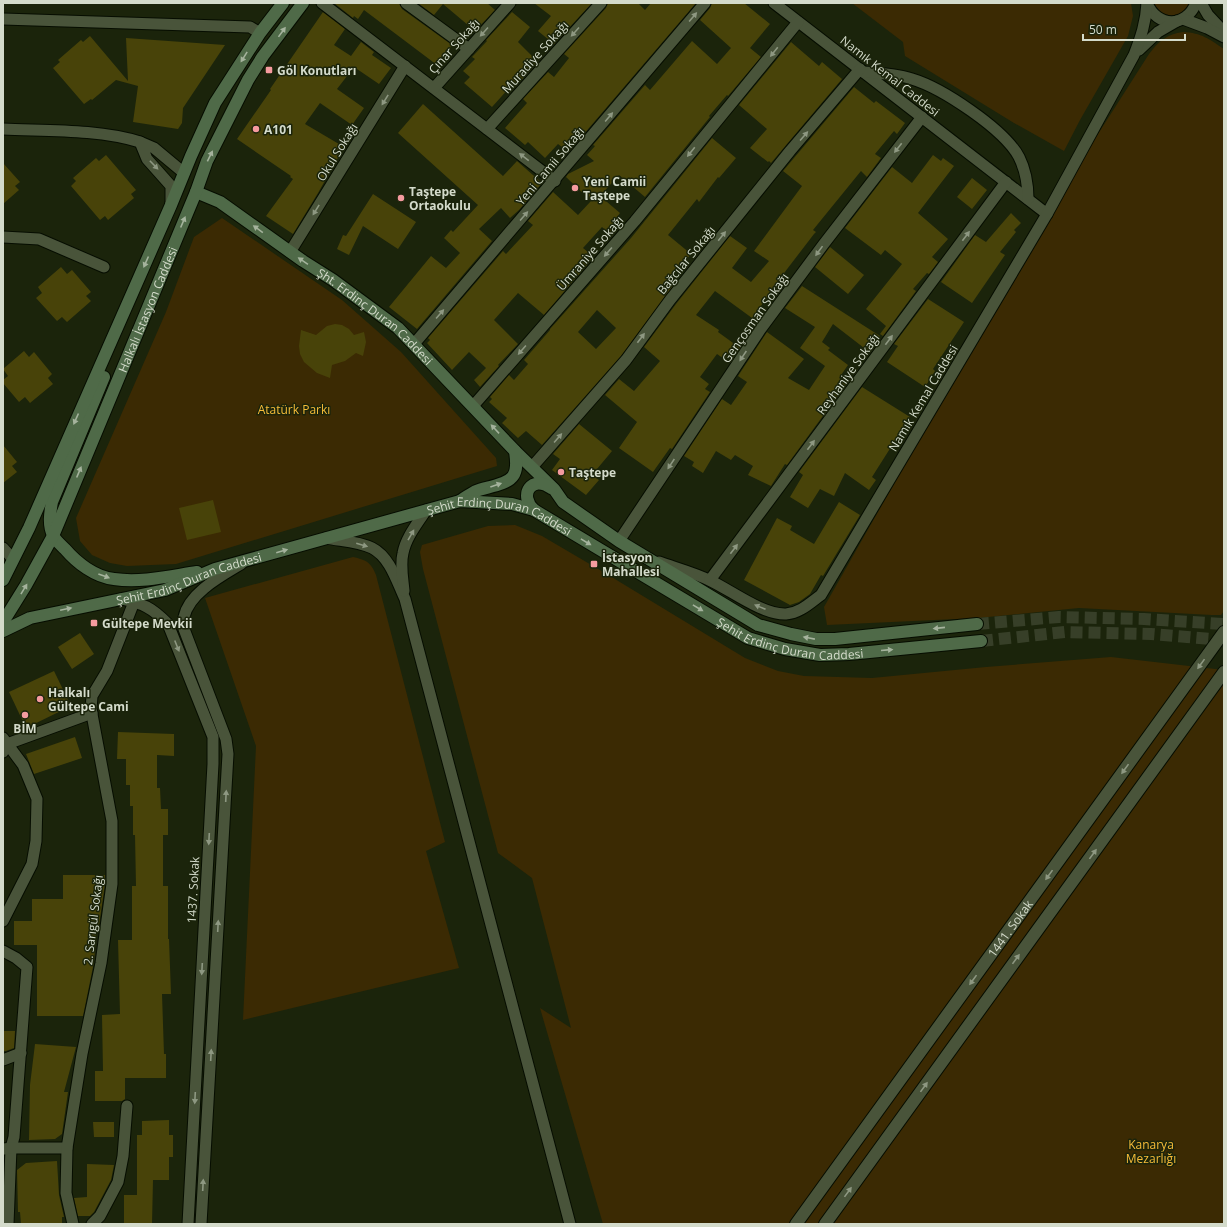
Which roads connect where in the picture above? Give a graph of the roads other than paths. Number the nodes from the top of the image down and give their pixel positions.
1 (283, 3) edge
2 (303, 3) edge
3 (322, 3) edge
4 (406, 3) edge
5 (510, 3) edge
6 (601, 3) edge
7 (705, 3) edge
8 (774, 3) edge
9 (1147, 3) edge
10 (1196, 3) edge
11 (1201, 3) edge
12 (3, 19) edge
13 (1180, 20) junction
14 (798, 22) junction
15 (1224, 32) edge
16 (260, 33) junction
17 (1224, 37) edge
18 (469, 49) junction
19 (1134, 55) junction
20 (405, 66) junction
21 (862, 70) junction
22 (434, 88) junction
23 (922, 117) junction
24 (3, 128) edge
25 (487, 129) junction
26 (140, 142) junction
27 (184, 173) junction
28 (555, 181) junction
29 (1006, 182) junction
30 (196, 192) junction
31 (1028, 199) junction
32 (171, 205) junction
33 (1047, 214) junction
34 (3, 237) edge
35 (290, 252) junction
36 (104, 267) dead end
37 (414, 344) junction
38 (108, 348) junction
39 (473, 406) junction
40 (515, 451) junction
41 (532, 467) junction
42 (554, 490) junction
43 (460, 500) junction
44 (426, 510) junction
45 (534, 510) junction
46 (53, 536) junction
47 (324, 538) junction
48 (619, 541) junction
49 (3, 548) edge
50 (646, 557) junction
51 (13, 559) junction
52 (244, 562) junction
53 (214, 569) junction
54 (3, 580) edge
55 (710, 580) junction
56 (118, 599) junction
57 (405, 599) junction
58 (134, 602) junction
59 (3, 622) edge
60 (977, 624) tunnel mouth
61 (3, 631) edge
62 (1224, 632) edge
63 (981, 641) tunnel mouth
64 (1224, 672) edge
65 (92, 713) junction
66 (4, 745) edge
67 (3, 921) edge
68 (3, 951) edge
69 (21, 1053) junction
70 (3, 1060) edge
71 (127, 1106) dead end
72 (7, 1148) edge
73 (67, 1148) junction
74 (8, 1224) edge
75 (73, 1224) edge
76 (92, 1224) edge
77 (188, 1224) edge
78 (201, 1224) edge
79 (570, 1224) edge
80 (796, 1224) edge
81 (825, 1224) edge

1 - 16 main road, Halkalı İstasyon Caddesi
30 -> 2 main road, Halkalı İstasyon Caddesi
3 - 20 street
4 - 18 street
5 -> 18 street, Çınar Sokağı
6 -> 25 street, Muradiye Sokağı
28 -> 7 street, Yeni Camii Sokağı
8 - 14 street, Namık Kemal Caddesi
9 - 13 street
9 - 19 street
10 - 13 street
11 - 15 street
12 - 16 street
13 - 17 street
13 - 19 street
14 - 21 street, Namık Kemal Caddesi
14 -> 39 street, Ümraniye Sokağı
16 -> 27 main road, Halkalı İstasyon Caddesi
18 - 22 street, Çınar Sokağı
19 - 33 street, Namık Kemal Caddesi
20 - 22 street
20 -> 35 street, Okul Sokağı
21 - 23 street, Namık Kemal Caddesi
21 - 31 street
41 -> 21 street, Bağcılar Sokağı
22 - 25 street
23 - 29 street, Namık Kemal Caddesi
23 -> 48 street, Gençosman Sokağı
24 - 26 street
28 -> 25 street
26 - 27 street
26 -> 32 street
27 - 32 main road, Halkalı İstasyon Caddesi
37 -> 28 street, Yeni Camii Sokağı
29 - 31 street, Namık Kemal Caddesi
55 -> 29 street, Reyhaniye Sokağı
30 - 32 main road
35 -> 30 main road, Şht. Erdinç Duran Caddesi
46 -> 30 main road, Halkalı İstasyon Caddesi
31 - 33 street, Namık Kemal Caddesi
32 -> 38 main road, Halkalı İstasyon Caddesi
33 -> 55 street, Namık Kemal Caddesi
34 - 36 street
37 -> 35 main road, Şht. Erdinç Duran Caddesi
37 - 39 main road, Şht. Erdinç Duran Caddesi
38 - 46 main road
38 -> 51 main road, Halkalı İstasyon Caddesi
40 -> 39 main road, Şht. Erdinç Duran Caddesi
40 - 41 main road, Şht. Erdinç Duran Caddesi
43 -> 40 main road
41 - 42 main road, Şehit Erdinç Duran Caddesi
42 - 45 main road
42 - 48 main road, Şehit Erdinç Duran Caddesi
43 - 44 main road, Şehit Erdinç Duran Caddesi
43 - 45 main road, Şehit Erdinç Duran Caddesi
44 - 47 main road, Şehit Erdinç Duran Caddesi
57 -> 44 street
45 -> 63 main road, Şehit Erdinç Duran Caddesi
46 -> 53 main road
59 -> 46 main road, Halkalı İstasyon Caddesi
52 -> 47 main road, Şehit Erdinç Duran Caddesi
47 -> 57 street
48 - 50 main road, Şehit Erdinç Duran Caddesi
49 - 51 street
50 - 55 street
60 -> 50 main road, Şehit Erdinç Duran Caddesi
51 - 54 main road, Halkalı İstasyon Caddesi
52 - 53 main road, Şehit Erdinç Duran Caddesi
78 -> 52 street
53 - 56 main road, Şehit Erdinç Duran Caddesi
56 - 58 street, 1437. Sokak
61 -> 56 main road, Şehit Erdinç Duran Caddesi
57 - 79 street
58 - 65 street, 2. Sarıgül Sokağı
58 -> 77 street, 1437. Sokak
62 -> 80 street, 1441. Sokak
81 -> 64 street, 1441. Sokak
65 - 66 street
65 - 73 street, 2. Sarıgül Sokağı
66 - 67 street
68 - 69 street
69 - 70 street
69 - 72 street
71 - 76 street
72 - 73 street
72 - 74 street
73 - 75 street, 2. Sarıgül Sokağı

